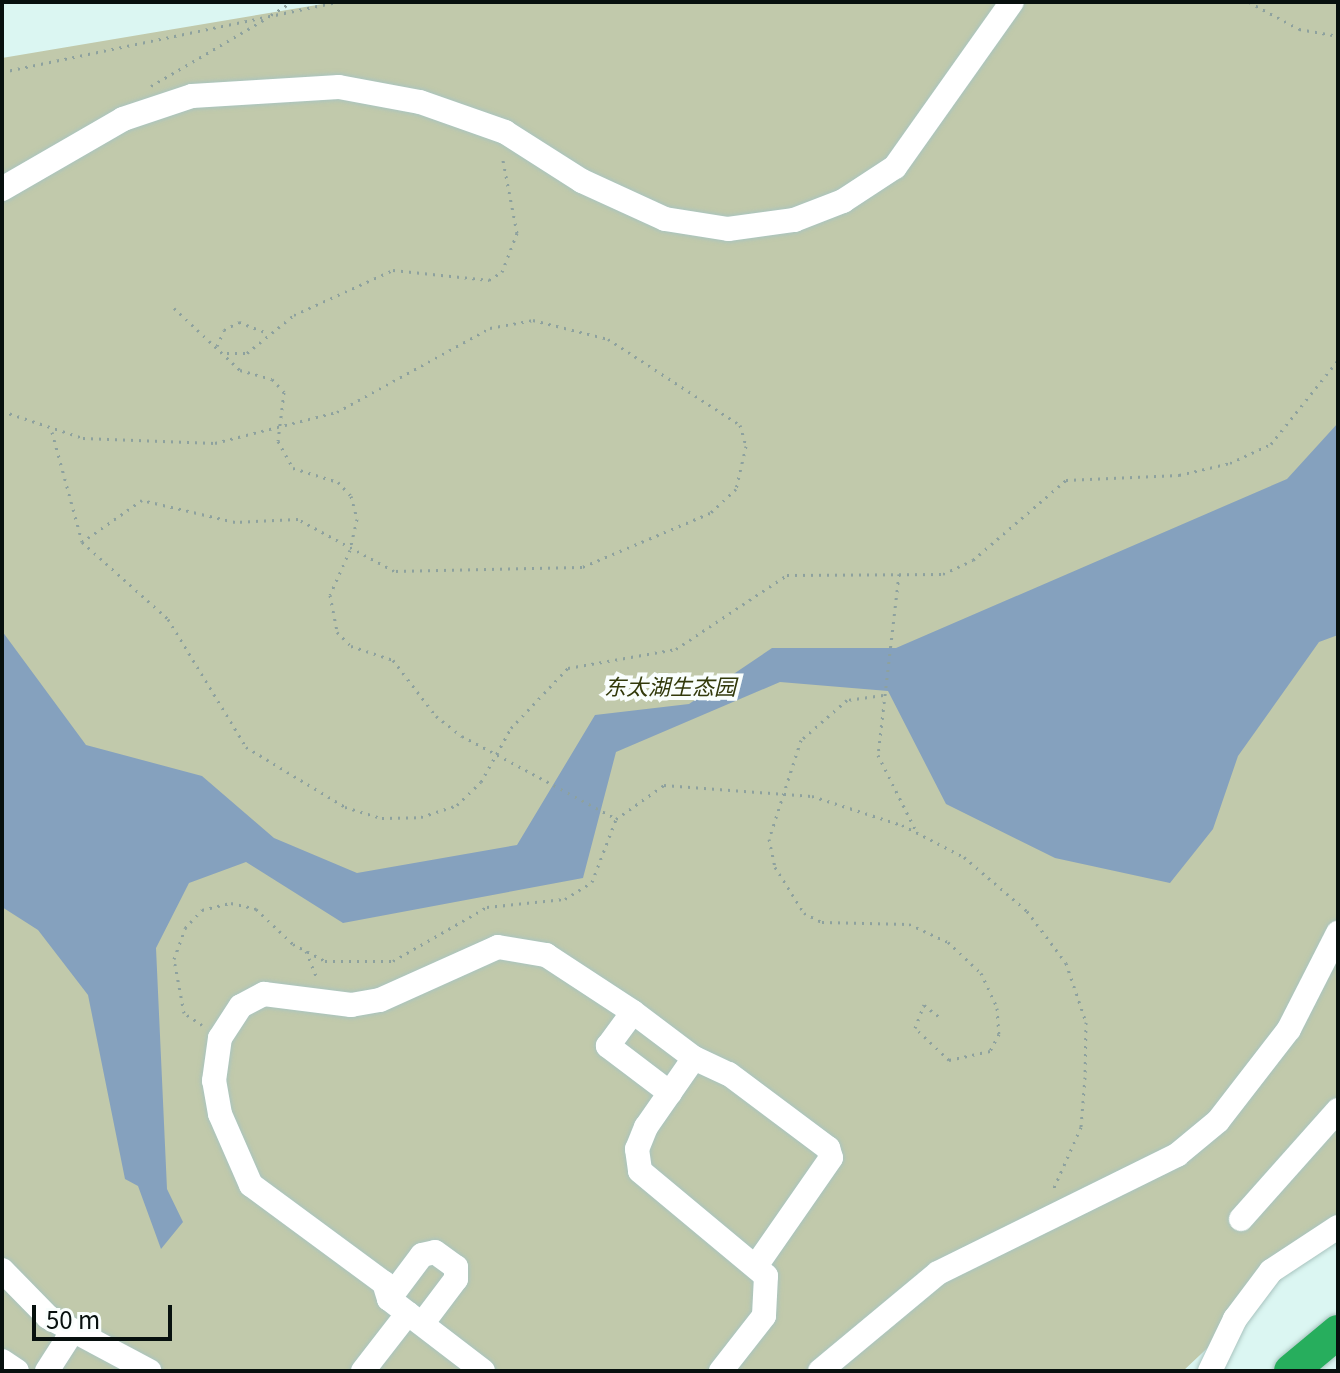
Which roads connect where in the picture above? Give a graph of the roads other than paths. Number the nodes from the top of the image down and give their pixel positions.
1 (1012, 2) edge
2 (2, 189) edge
3 (1338, 933) edge
4 (633, 1012) junction
5 (694, 1058) junction
6 (670, 1093) junction
7 (1338, 1110) edge
8 (1241, 1219) dead end
9 (1338, 1227) edge
10 (756, 1266) junction
11 (2, 1270) edge
12 (406, 1312) junction
13 (72, 1332) junction
14 (1338, 1332) edge
15 (2, 1361) edge
16 (17, 1371) edge
17 (47, 1371) edge
18 (149, 1371) edge
19 (363, 1371) edge
20 (483, 1371) edge
21 (721, 1371) edge
22 (820, 1371) edge
23 (1210, 1371) edge
24 (1291, 1371) edge

1 - 2 street
3 - 22 street
4 - 5 street
4 - 6 street
4 - 12 street
5 - 6 street
5 - 10 street
6 - 10 street
7 - 8 street
9 - 23 street
10 - 21 street
11 - 13 street
12 - 19 street
12 - 20 street
13 - 17 street
13 - 18 street
14 - 24 highway
15 - 16 street

